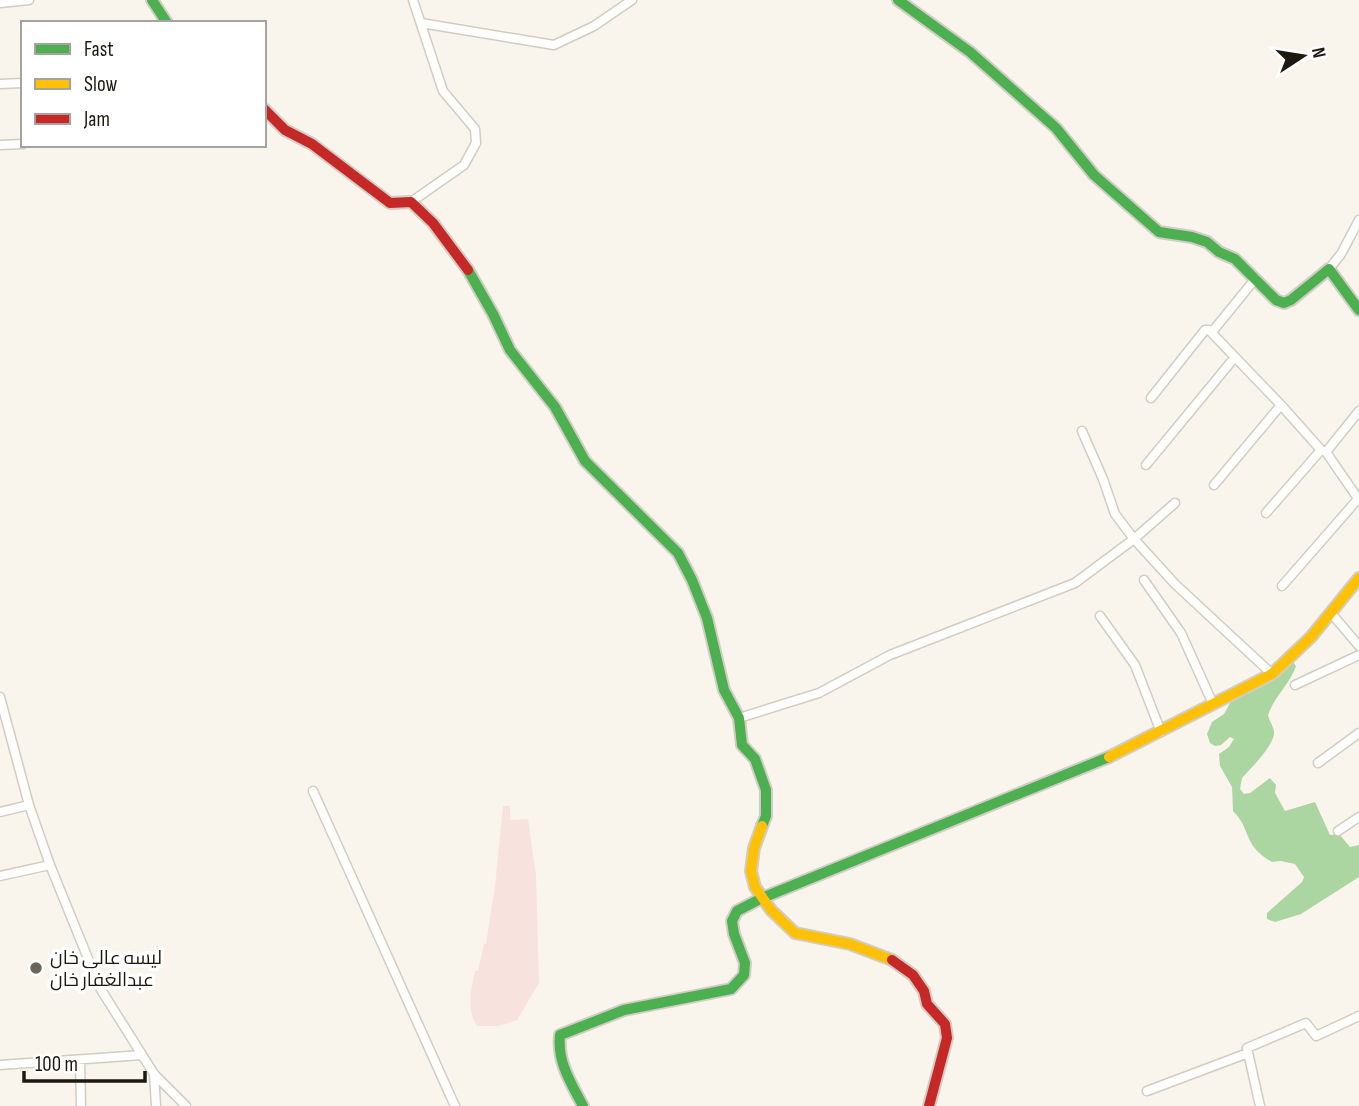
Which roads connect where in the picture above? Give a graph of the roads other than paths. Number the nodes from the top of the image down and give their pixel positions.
1 (29, 0) edge
2 (152, 0) edge
3 (413, 0) edge
4 (632, 0) edge
5 (898, 0) edge
6 (0, 3) edge
7 (166, 21) edge
8 (421, 23) junction
9 (21, 83) edge
10 (0, 84) edge
11 (266, 111) edge
12 (21, 144) edge
13 (0, 145) edge
14 (411, 202) junction
15 (1359, 220) edge
16 (1329, 269) junction
17 (1256, 278) junction
18 (1359, 310) edge
19 (1212, 332) junction
20 (1235, 357) junction
21 (1151, 398) dead end
22 (1281, 405) junction
23 (1359, 411) edge
24 (1082, 431) dead end
25 (1324, 451) junction
26 (1146, 465) dead end
27 (1214, 485) dead end
28 (1359, 499) edge
29 (1175, 503) dead end
30 (1266, 513) dead end
31 (1134, 539) junction
32 (1359, 578) edge
33 (1144, 580) dead end
34 (1282, 586) dead end
35 (1331, 613) junction
36 (1100, 616) dead end
37 (1359, 646) edge
38 (1359, 656) edge
39 (1272, 674) junction
40 (1295, 685) dead end
41 (0, 697) edge
42 (1213, 704) junction
43 (739, 718) junction
44 (4, 727) edge
45 (1161, 732) junction
46 (1359, 733) edge
47 (1318, 762) dead end
48 (313, 791) dead end
49 (29, 805) junction
50 (0, 812) edge
51 (1359, 817) edge
52 (1338, 831) dead end
53 (51, 865) junction
54 (0, 876) edge
55 (762, 898) junction
56 (1359, 1016) edge
57 (1248, 1053) junction
58 (142, 1055) junction
59 (79, 1060) junction
60 (0, 1065) edge
61 (154, 1074) junction
62 (1147, 1091) dead end
63 (81, 1106) edge
64 (156, 1106) edge
65 (186, 1106) edge
66 (455, 1106) edge
67 (583, 1106) edge
68 (929, 1106) edge
69 (1260, 1106) edge

1 - 6 street
2 - 7 street
3 - 8 street
4 - 8 street
5 - 17 street
8 - 14 street
9 - 10 street
11 - 14 street
12 - 13 street
14 - 43 street
15 - 16 street
16 - 17 street
16 - 18 street
17 - 19 street
19 - 20 street
19 - 21 street
20 - 22 street
20 - 26 street
22 - 25 street
22 - 27 street
23 - 25 street
24 - 31 street
25 - 28 street
25 - 30 street
28 - 34 street
29 - 31 street
31 - 39 street
31 - 43 street
32 - 35 street
33 - 42 street
35 - 37 street
35 - 39 street
36 - 45 street
38 - 40 street
39 - 42 street
41 - 44 street
42 - 45 street
43 - 55 street
44 - 49 street
45 - 55 street
46 - 47 street
48 - 66 street
49 - 50 street
49 - 53 street
51 - 52 street
53 - 54 street
53 - 58 street
55 - 67 street
55 - 68 street
56 - 57 street
57 - 62 street
57 - 69 street
58 - 59 street
58 - 61 street
59 - 60 street
59 - 63 street
61 - 64 street
61 - 65 street

